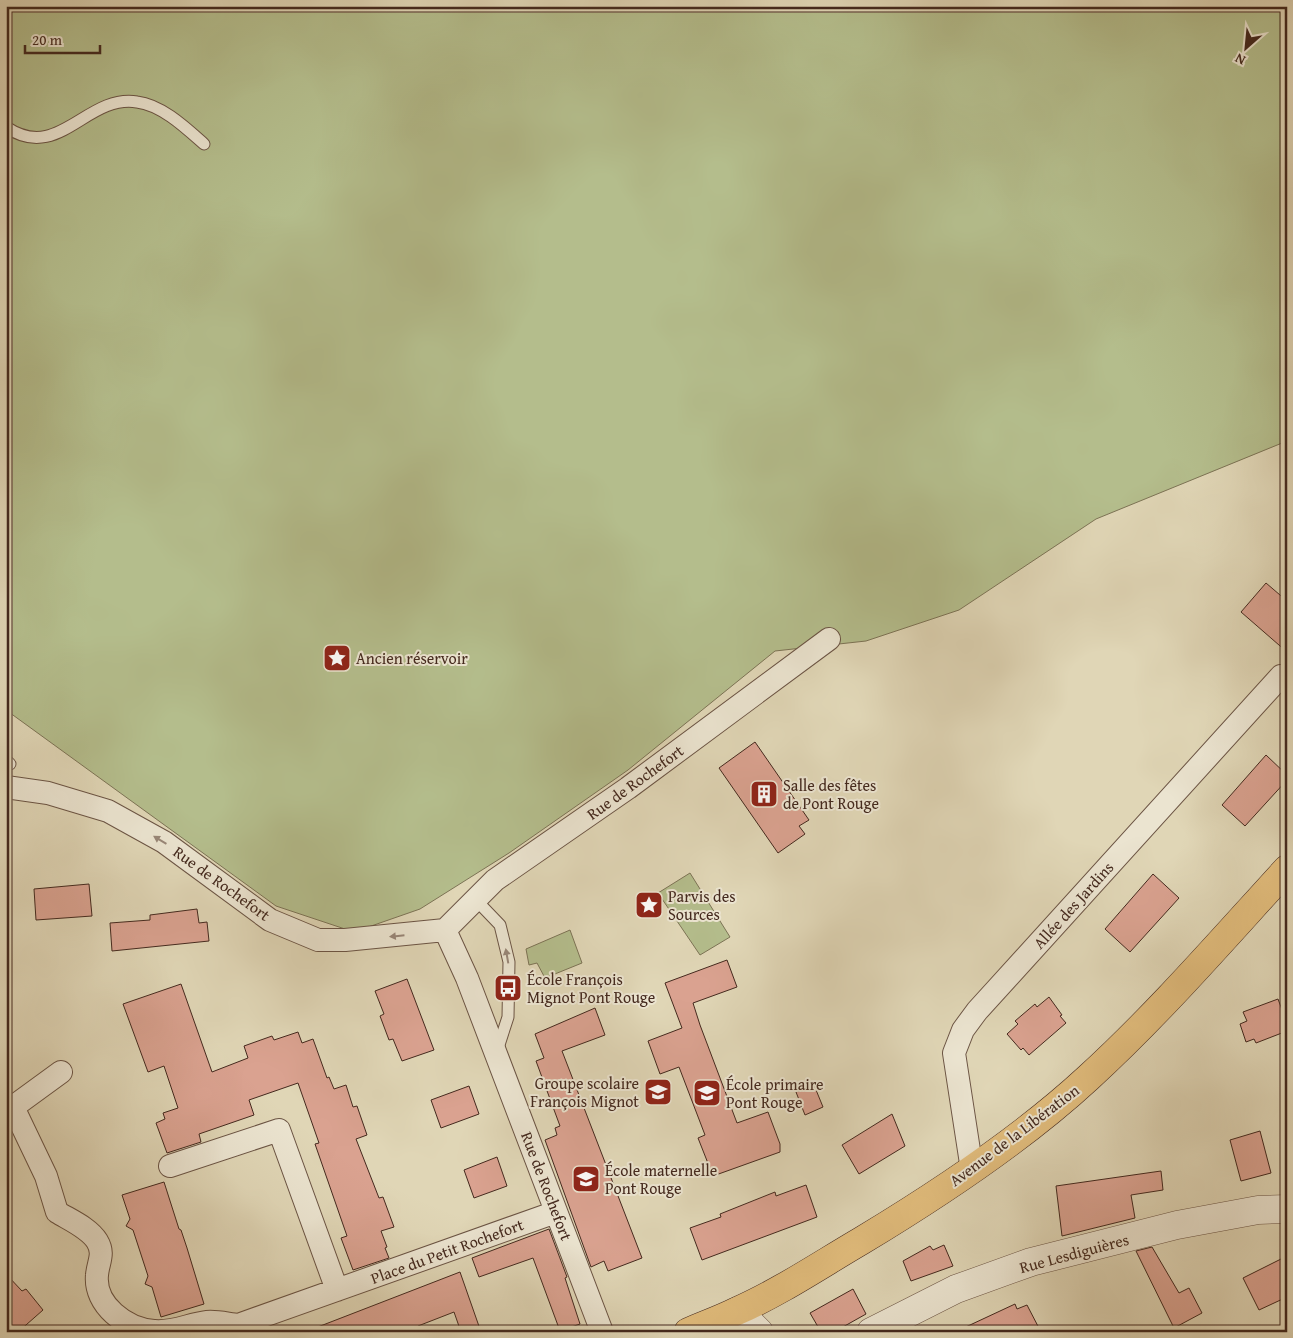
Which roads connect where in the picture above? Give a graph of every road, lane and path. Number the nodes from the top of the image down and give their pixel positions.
1 (6, 127) edge
2 (204, 144) dead end
3 (829, 639) dead end
4 (1281, 676) dead end
5 (6, 787) edge
6 (1287, 869) edge
7 (476, 900) junction
8 (445, 930) junction
9 (496, 1055) junction
10 (62, 1072) dead end
11 (170, 1166) dead end
12 (972, 1170) junction
13 (1287, 1209) edge
14 (556, 1212) junction
15 (337, 1290) junction
16 (738, 1311) junction
17 (602, 1332) edge
18 (688, 1332) edge
19 (759, 1332) edge
20 (871, 1332) edge

1 - 2 lane
3 - 7 street, Rue de Rochefort
4 - 12 street, Allée des Jardins
8 -> 5 street, Rue de Rochefort
6 - 12 main road, Avenue de la Libération
7 - 8 street, Rue de Rochefort
9 -> 7 lane
8 - 9 street, Rue de Rochefort
9 - 14 street, Rue de Rochefort
10 - 15 street, Place du Petit Rochefort
11 - 15 street
12 - 16 main road, Avenue de la Libération
13 - 20 street, Rue Lesdiguières
14 - 15 street, Place du Petit Rochefort
14 - 17 street, Rue de Rochefort
16 - 18 main road, Avenue de la Libération
16 - 19 street

